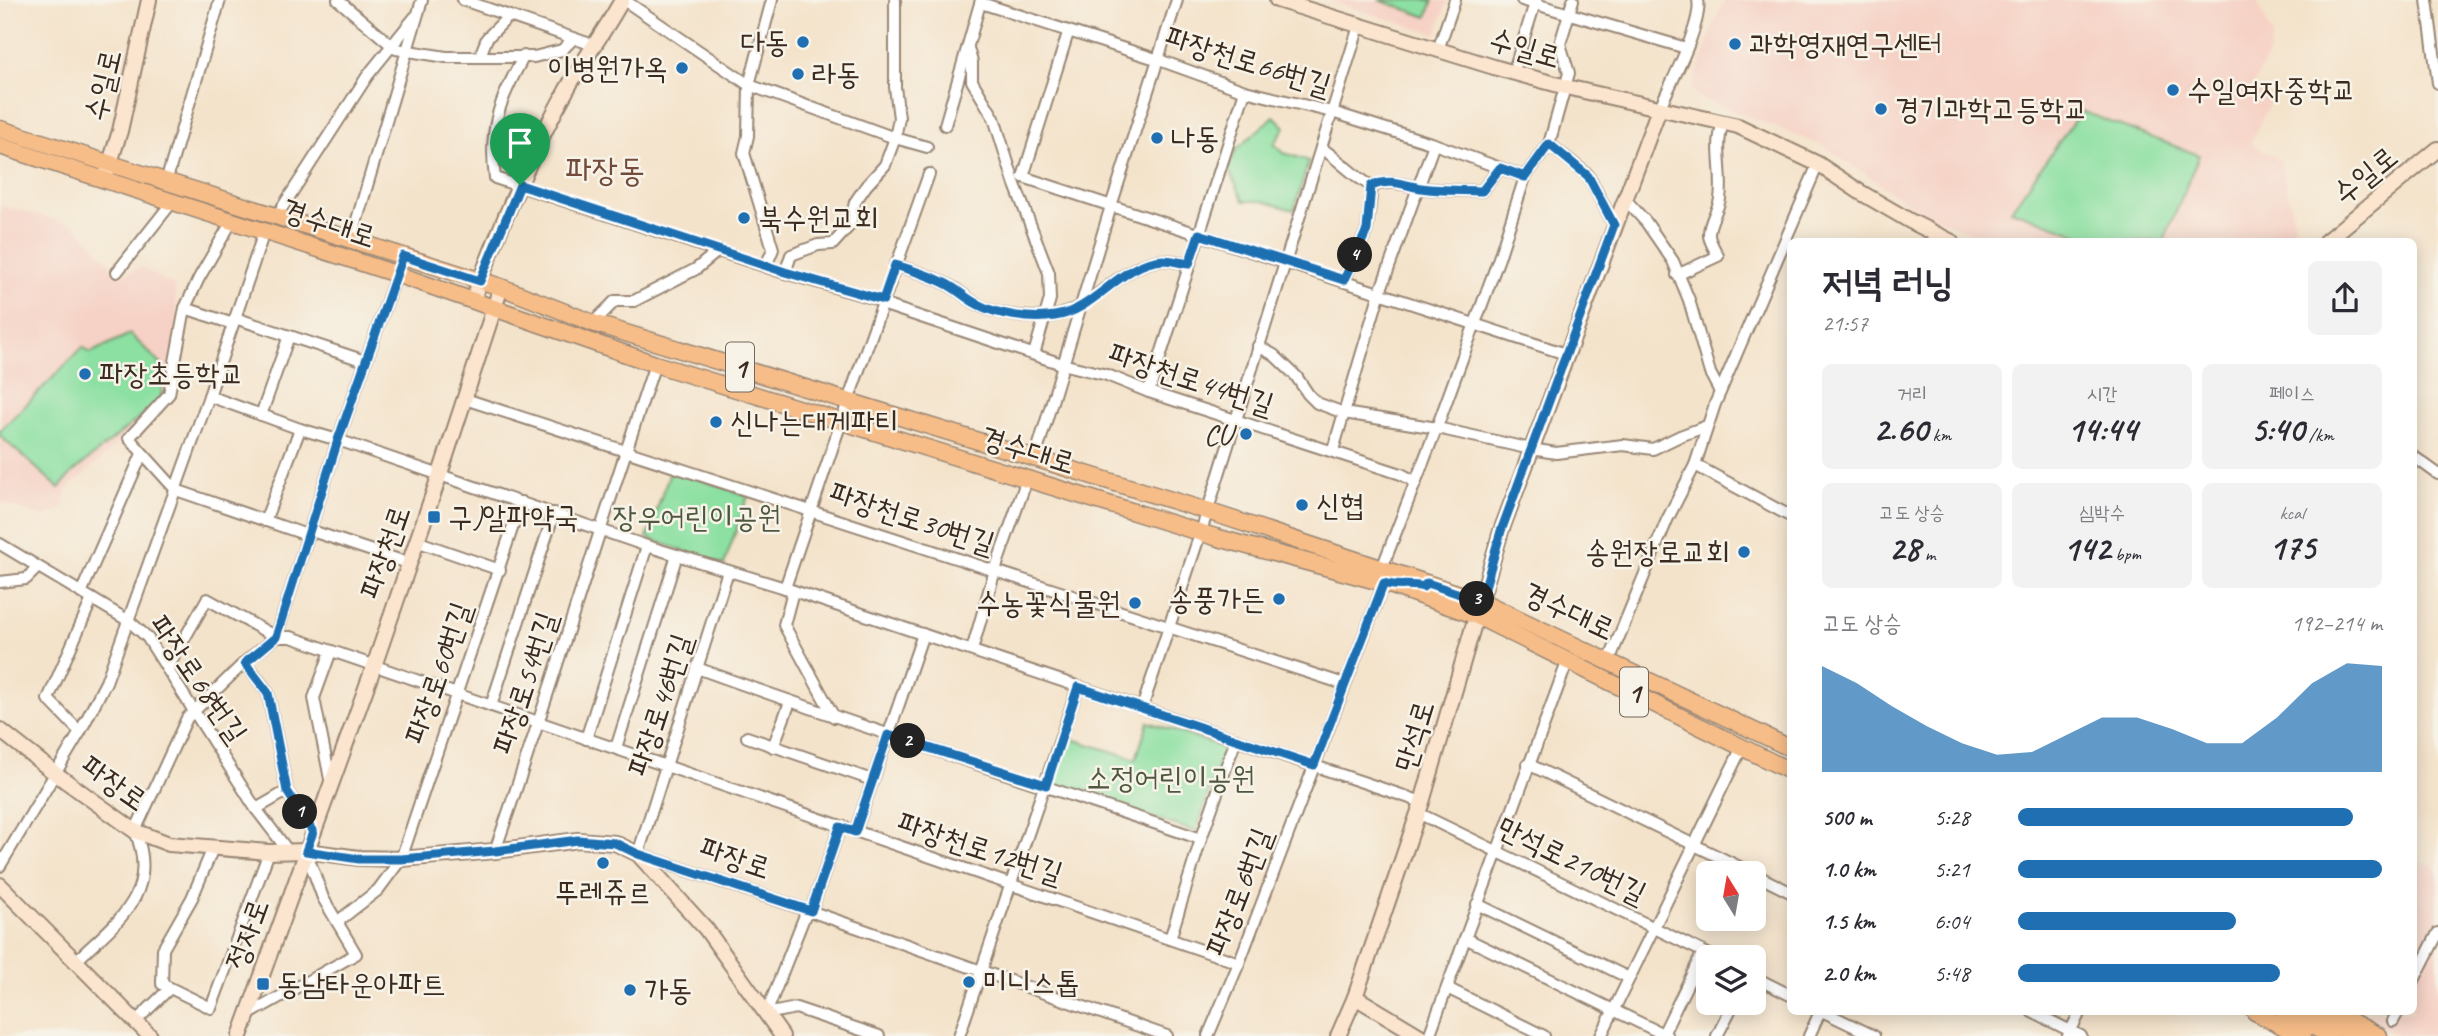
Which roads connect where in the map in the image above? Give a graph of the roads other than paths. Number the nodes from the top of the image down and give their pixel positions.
1 (149, 0) edge
2 (220, 0) edge
3 (338, 0) edge
4 (422, 0) edge
5 (463, 0) edge
6 (623, 0) edge
7 (772, 0) edge
8 (895, 0) edge
9 (1177, 0) edge
10 (1277, 0) edge
11 (1455, 0) edge
12 (1522, 0) edge
13 (1573, 0) edge
14 (1698, 0) edge
15 (2427, 0) edge
16 (981, 1) edge
17 (1535, 2) edge
18 (1569, 14) junction
19 (416, 15) junction
20 (509, 16) junction
21 (1359, 26) junction
22 (1068, 33) junction
23 (574, 38) junction
24 (391, 45) junction
25 (596, 46) junction
26 (968, 48) junction
27 (1686, 48) junction
28 (1438, 50) junction
29 (408, 51) junction
30 (480, 56) junction
31 (524, 56) junction
32 (1159, 60) junction
33 (1513, 73) junction
34 (2438, 83) edge
35 (749, 85) junction
36 (1566, 87) junction
37 (1245, 91) junction
38 (1659, 109) junction
39 (1332, 112) junction
40 (1723, 123) junction
41 (945, 125) dead end
42 (0, 129) edge
43 (895, 138) junction
44 (1434, 144) junction
45 (1549, 144) junction
46 (0, 146) edge
47 (927, 147) dead end
48 (1321, 148) junction
49 (2438, 149) edge
50 (1818, 164) junction
51 (1500, 168) junction
52 (106, 172) junction
53 (929, 174) dead end
54 (1525, 177) junction
55 (166, 182) junction
56 (520, 185) junction
57 (1371, 186) junction
58 (1419, 188) junction
59 (1624, 198) junction
60 (173, 201) junction
61 (1111, 206) junction
62 (276, 217) junction
63 (232, 221) junction
64 (1614, 225) junction
65 (264, 232) junction
66 (1199, 234) junction
67 (1945, 238) edge
68 (2330, 238) edge
69 (351, 240) junction
70 (773, 249) junction
71 (718, 251) junction
72 (791, 255) junction
73 (403, 256) junction
74 (1286, 262) junction
75 (1189, 264) junction
76 (895, 265) junction
77 (766, 266) junction
78 (117, 272) dead end
79 (785, 272) junction
80 (397, 274) junction
81 (1677, 275) junction
82 (1344, 280) junction
83 (480, 281) junction
84 (501, 287) junction
85 (1380, 292) junction
86 (473, 300) junction
87 (883, 302) junction
88 (1082, 306) junction
89 (185, 308) junction
90 (495, 308) junction
91 (1043, 317) junction
92 (234, 321) junction
93 (593, 323) junction
94 (1473, 325) junction
95 (289, 336) junction
96 (1258, 346) junction
97 (1034, 354) junction
98 (1566, 354) junction
99 (365, 361) junction
100 (655, 364) junction
101 (1062, 364) junction
102 (1149, 392) junction
103 (1720, 393) junction
104 (209, 396) junction
105 (465, 399) junction
106 (849, 401) junction
107 (1343, 412) junction
108 (261, 415) junction
109 (1234, 420) junction
110 (841, 422) junction
111 (1707, 426) junction
112 (1437, 428) junction
113 (300, 429) junction
114 (338, 440) junction
115 (1531, 449) junction
116 (1333, 450) junction
117 (626, 451) junction
118 (142, 454) junction
119 (1035, 458) junction
120 (2417, 459) edge
121 (1695, 465) junction
122 (440, 474) junction
123 (2438, 474) edge
124 (1027, 479) junction
125 (1416, 482) junction
126 (176, 490) junction
127 (521, 502) junction
128 (811, 511) junction
129 (554, 513) junction
130 (1787, 514) edge
131 (265, 521) junction
132 (1204, 521) junction
133 (600, 529) junction
134 (308, 533) junction
135 (416, 541) junction
136 (0, 544) edge
137 (647, 546) junction
138 (677, 555) junction
139 (408, 563) junction
140 (37, 568) junction
141 (500, 570) junction
142 (995, 570) junction
143 (728, 571) junction
144 (1387, 579) junction
145 (0, 582) edge
146 (1427, 583) junction
147 (789, 590) junction
148 (82, 593) junction
149 (92, 599) junction
150 (1479, 608) junction
151 (129, 621) junction
152 (1169, 627) junction
153 (923, 634) junction
154 (1536, 635) junction
155 (276, 637) junction
156 (972, 650) junction
157 (331, 651) junction
158 (1567, 660) junction
159 (1609, 661) junction
160 (245, 663) junction
161 (374, 666) junction
162 (697, 668) junction
163 (167, 669) junction
164 (1344, 684) junction
165 (1078, 687) junction
166 (457, 694) junction
167 (790, 702) junction
168 (491, 706) junction
169 (1142, 708) junction
170 (193, 711) junction
171 (834, 717) junction
172 (539, 723) junction
173 (0, 730) edge
174 (80, 732) junction
175 (888, 735) junction
176 (747, 737) dead end
177 (586, 739) junction
178 (1237, 739) junction
179 (773, 747) junction
180 (1742, 747) junction
181 (1787, 747) edge
182 (615, 748) junction
183 (1528, 764) junction
184 (1314, 765) junction
185 (667, 766) junction
186 (1787, 770) edge
187 (56, 774) junction
188 (872, 780) junction
189 (1046, 785) junction
190 (331, 788) junction
191 (287, 791) junction
192 (1420, 807) junction
193 (256, 809) junction
194 (840, 827) junction
195 (135, 831) junction
196 (313, 832) junction
197 (855, 832) junction
198 (1201, 839) junction
199 (1695, 845) junction
200 (213, 848) junction
201 (1498, 850) junction
202 (306, 851) junction
203 (495, 851) junction
204 (269, 852) junction
205 (289, 852) junction
206 (638, 854) junction
207 (401, 859) junction
208 (1727, 861) edge
209 (0, 866) edge
210 (1766, 880) edge
211 (1012, 883) junction
212 (0, 885) edge
213 (1787, 891) edge
214 (1477, 904) junction
215 (809, 910) junction
216 (337, 922) junction
217 (1654, 928) junction
218 (2438, 933) edge
219 (1465, 938) junction
220 (1170, 939) junction
221 (1696, 949) edge
222 (76, 961) junction
223 (1239, 962) junction
224 (1696, 967) edge
225 (982, 970) junction
226 (2417, 974) edge
227 (1629, 978) junction
228 (1766, 983) edge
229 (1447, 988) junction
230 (169, 989) junction
231 (1787, 994) edge
232 (1355, 998) junction
233 (1614, 1010) junction
234 (766, 1014) junction
235 (1728, 1015) edge
236 (1820, 1015) edge
237 (1828, 1015) edge
238 (2037, 1015) edge
239 (2078, 1015) edge
240 (2261, 1015) edge
241 (2291, 1015) edge
242 (2316, 1015) edge
243 (2339, 1015) edge
244 (246, 1016) junction
245 (136, 1021) junction
246 (2069, 1033) edge
247 (1665, 1035) edge
248 (150, 1036) edge
249 (240, 1036) edge
250 (782, 1036) edge
251 (879, 1036) edge
252 (959, 1036) edge
253 (1167, 1036) edge
254 (1208, 1036) edge
255 (1338, 1036) edge
256 (1420, 1036) edge
257 (1429, 1036) edge
258 (1544, 1036) edge
259 (1601, 1036) edge
260 (1717, 1036) edge
261 (1809, 1036) edge
262 (1874, 1036) edge
263 (2081, 1036) edge
264 (2302, 1036) edge
265 (2331, 1036) edge
266 (2355, 1036) edge
267 (2379, 1036) edge

1 - 52 street, 수일로
2 - 55 street
3 - 24 street
4 - 19 street
5 - 20 street
6 - 25 street
6 - 35 street
7 - 35 street
8 - 43 street
9 - 32 street
10 - 21 street, 수일로
11 - 28 street
12 - 17 street
13 - 18 street
14 - 27 street
15 - 34 street
16 - 22 street, 파장천로66번길
16 - 26 street
17 - 18 street
17 - 33 street
18 - 27 street
18 - 36 street
19 - 24 street, 경수대로
19 - 29 street
20 - 23 street
20 - 30 street
21 - 28 street, 수일로
21 - 39 street
22 - 32 street, 파장천로66번길
22 - 61 street
23 - 25 street
23 - 31 street
24 - 29 street
24 - 62 street, 경수대로
25 - 56 street
26 - 41 street
26 - 91 street
27 - 38 street
28 - 33 street, 수일로
29 - 30 street
29 - 69 street
30 - 31 street
31 - 56 street
32 - 37 street, 파장천로66번길
32 - 61 street
33 - 36 street, 수일로
35 - 43 street
35 - 70 street
36 - 38 street, 수일로
36 - 45 street, 파장로6번길
37 - 39 street, 파장천로66번길
37 - 66 street
38 - 40 street, 수일로
38 - 59 street, 만석로
39 - 44 street, 파장천로66번길
39 - 48 street
40 - 50 street, 수일로
40 - 81 street
42 - 52 main road, 경수대로 / 1
43 - 47 street
43 - 72 street
44 - 51 street, 파장천로66번길
44 - 58 street
45 - 54 street, 파장로6번길
45 - 64 street
46 - 52 main road, 경수대로 / 1
48 - 57 street
48 - 74 street
49 - 68 street, 수일로
50 - 67 street, 수일로
50 - 103 street
51 - 54 street, 파장천로66번길
51 - 58 street
52 - 55 main road, 경수대로 / 1
52 - 60 main road, 경수대로 / 1
53 - 76 street
54 - 94 street, 파장로6번길
55 - 62 main road, 경수대로 / 1
56 - 71 street, 파장천로44번길
56 - 83 street
57 - 58 street
57 - 82 street
58 - 85 street
59 - 64 street, 만석로
59 - 81 street
60 - 63 main road, 경수대로 / 1
60 - 78 street
61 - 66 street
61 - 88 street
62 - 69 main road, 경수대로 / 1
63 - 65 main road, 경수대로 / 1
63 - 89 street
64 - 98 street, 만석로
65 - 80 main road, 경수대로 / 1
65 - 92 street
66 - 74 street
66 - 75 street
69 - 73 main road, 경수대로 / 1
70 - 72 street
70 - 77 street
71 - 77 street, 파장천로44번길
71 - 93 street
72 - 79 street
73 - 80 street
73 - 83 main road, 경수대로 / 1
74 - 82 street
74 - 96 street
75 - 88 street
75 - 102 street
76 - 87 street
76 - 91 street
77 - 79 street, 파장천로44번길
79 - 87 street, 파장천로44번길
80 - 86 main road, 경수대로 / 1
80 - 99 street
81 - 103 street
82 - 85 street
83 - 84 main road, 경수대로 / 1
83 - 86 street
84 - 90 street, 파장천로
84 - 93 main road, 경수대로 / 1
85 - 94 street
85 - 107 street
86 - 90 main road, 경수대로 / 1
87 - 97 street, 파장천로44번길
87 - 106 street
88 - 91 street
88 - 101 street
89 - 92 street
89 - 118 street
90 - 100 main road, 경수대로 / 1
90 - 105 street, 파장천로
91 - 97 street
92 - 95 street
92 - 104 street
93 - 106 main road, 경수대로 / 1
94 - 98 street
94 - 112 street, 파장로6번길
95 - 99 street
95 - 108 street
96 - 107 street
96 - 109 street
97 - 101 street, 파장천로44번길
98 - 115 street, 만석로
99 - 114 street
100 - 110 main road, 경수대로 / 1
100 - 117 street, 파장로54번길
101 - 102 street, 파장천로44번길
101 - 119 street
102 - 109 street, 파장천로44번길
103 - 111 street
104 - 108 street, 만석로210번길
104 - 126 street
105 - 117 street, 파장천로30번길
105 - 122 street, 파장천로
106 - 110 street
106 - 119 main road, 경수대로 / 1
107 - 112 street
107 - 116 street
108 - 113 street, 만석로210번길
109 - 116 street, 파장천로44번길
109 - 132 street
110 - 124 main road, 경수대로 / 1
110 - 128 street
111 - 115 street
111 - 121 street
112 - 115 street
112 - 125 street, 파장로6번길
113 - 114 street, 만석로210번길
113 - 131 street
114 - 122 street, 만석로210번길
114 - 134 street
115 - 150 street, 만석로
116 - 125 street, 파장천로44번길
117 - 128 street, 파장천로30번길
117 - 133 street, 파장로54번길
118 - 126 street
118 - 148 street
119 - 132 main road, 경수대로 / 1
120 - 123 street
121 - 130 street
121 - 159 street
122 - 127 street, 만석로210번길
122 - 135 street, 파장천로
124 - 132 main road, 경수대로 / 1
124 - 142 street
125 - 144 street, 파장로6번길
126 - 131 street
126 - 151 street
127 - 129 street, 만석로210번길
127 - 141 street, 파장로60번길
128 - 142 street, 파장천로30번길
128 - 147 street
129 - 133 street, 만석로210번길
129 - 168 street
131 - 134 street
132 - 144 main road, 경수대로 / 1
132 - 152 street
133 - 137 street, 만석로210번길
133 - 172 street, 파장로54번길
134 - 139 street
134 - 155 street
135 - 139 street, 파장천로
135 - 141 street
136 - 140 street, 파장로68번길
137 - 138 street, 만석로210번길
137 - 177 street
138 - 143 street, 만석로210번길
138 - 182 street
139 - 161 street, 파장천로
140 - 145 street
140 - 148 street, 파장로68번길
141 - 166 street, 파장로60번길
142 - 152 street, 파장천로30번길
142 - 156 street
143 - 147 street, 만석로210번길
143 - 162 street, 파장로46번길
144 - 146 main road, 경수대로 / 1
144 - 146 main road
144 - 150 main road, 경수대로 / 1
144 - 164 street, 파장로6번길
146 - 150 main road, 경수대로 / 1
147 - 153 street, 만석로210번길
147 - 171 street
148 - 149 street, 파장로68번길
149 - 151 street, 파장로68번길
149 - 174 street
150 - 154 main road, 경수대로 / 1
150 - 192 street, 만석로
151 - 163 street, 파장로68번길
151 - 174 street
152 - 164 street, 파장천로30번길
152 - 169 street
153 - 156 street, 만석로210번길
153 - 175 street
154 - 158 main road, 경수대로 / 1
154 - 159 main road, 경수대로 / 1
155 - 157 street, 파장천로12번길
155 - 160 street
155 - 163 street, 파장천로12번길
156 - 165 street, 만석로210번길
157 - 161 street, 파장천로12번길
157 - 190 street
158 - 180 main road, 경수대로 / 1
158 - 183 street
159 - 181 main road, 경수대로 / 1
160 - 170 street
160 - 191 street
161 - 166 street, 파장천로12번길
161 - 190 street, 파장천로
162 - 167 street
162 - 185 street, 파장로46번길
163 - 170 street, 파장로68번길
164 - 184 street, 파장로6번길
165 - 169 street, 만석로210번길
165 - 189 street
166 - 168 street, 파장천로12번길
166 - 207 street, 파장로60번길
167 - 171 street
167 - 179 street
168 - 172 street, 파장천로12번길
169 - 178 street, 만석로210번길
170 - 193 street, 파장로68번길
170 - 195 street
171 - 175 street
172 - 177 street, 파장천로12번길
172 - 203 street, 파장로54번길
173 - 187 street, 파장로
174 - 187 street
175 - 188 street
175 - 189 street
176 - 179 street
177 - 182 street, 파장천로12번길
178 - 184 street, 만석로210번길
178 - 198 street
179 - 188 street
180 - 186 main road, 경수대로 / 1
180 - 199 street
182 - 185 street, 파장천로12번길
183 - 199 street
183 - 201 street
184 - 192 street, 만석로210번길
184 - 223 street, 파장로6번길
185 - 194 street, 파장천로12번길
185 - 206 street, 파장로46번길
187 - 195 street, 파장로
187 - 209 street
188 - 197 street
189 - 198 street
189 - 211 street
190 - 196 street, 파장천로
191 - 193 street
191 - 196 street
192 - 201 street, 만석로210번길
192 - 232 street, 만석로
193 - 205 street, 파장로68번길
194 - 197 street, 파장천로12번길
194 - 215 street
195 - 200 street, 파장로
195 - 222 street
196 - 202 street, 파장천로
197 - 211 street, 파장천로12번길
198 - 220 street
199 - 208 street
199 - 217 street
200 - 204 street, 파장로
200 - 230 street
201 - 214 street
201 - 217 street, 만석로210번길
202 - 205 street, 파장로
202 - 207 street, 파장로
202 - 216 street
202 - 244 street, 정자로
203 - 206 street, 파장로
203 - 207 street, 파장로
204 - 205 street, 파장로
204 - 230 street
206 - 215 street, 파장로
206 - 234 street
207 - 216 street, 파장로60번길
210 - 213 street
211 - 220 street, 파장천로12번길
211 - 225 street
212 - 222 street
214 - 219 street
214 - 227 street
215 - 225 street, 파장로
215 - 234 street
216 - 244 street
217 - 221 street, 만석로210번길
217 - 227 street
218 - 226 street
219 - 229 street
219 - 233 street
220 - 223 street, 파장천로12번길
222 - 245 street
223 - 254 street, 파장로6번길
224 - 247 street
225 - 252 street
225 - 253 street, 파장로
227 - 233 street
228 - 231 street
229 - 257 street
229 - 258 street
230 - 245 street
232 - 255 street, 만석로
232 - 256 street
233 - 247 street
233 - 259 street
234 - 250 street
234 - 251 street
235 - 260 street
236 - 261 street
237 - 262 street
238 - 246 street
239 - 246 street
240 - 264 main road
241 - 265 main road
242 - 266 main road
243 - 267 main road
244 - 249 street, 정자로
245 - 248 street
246 - 263 street

